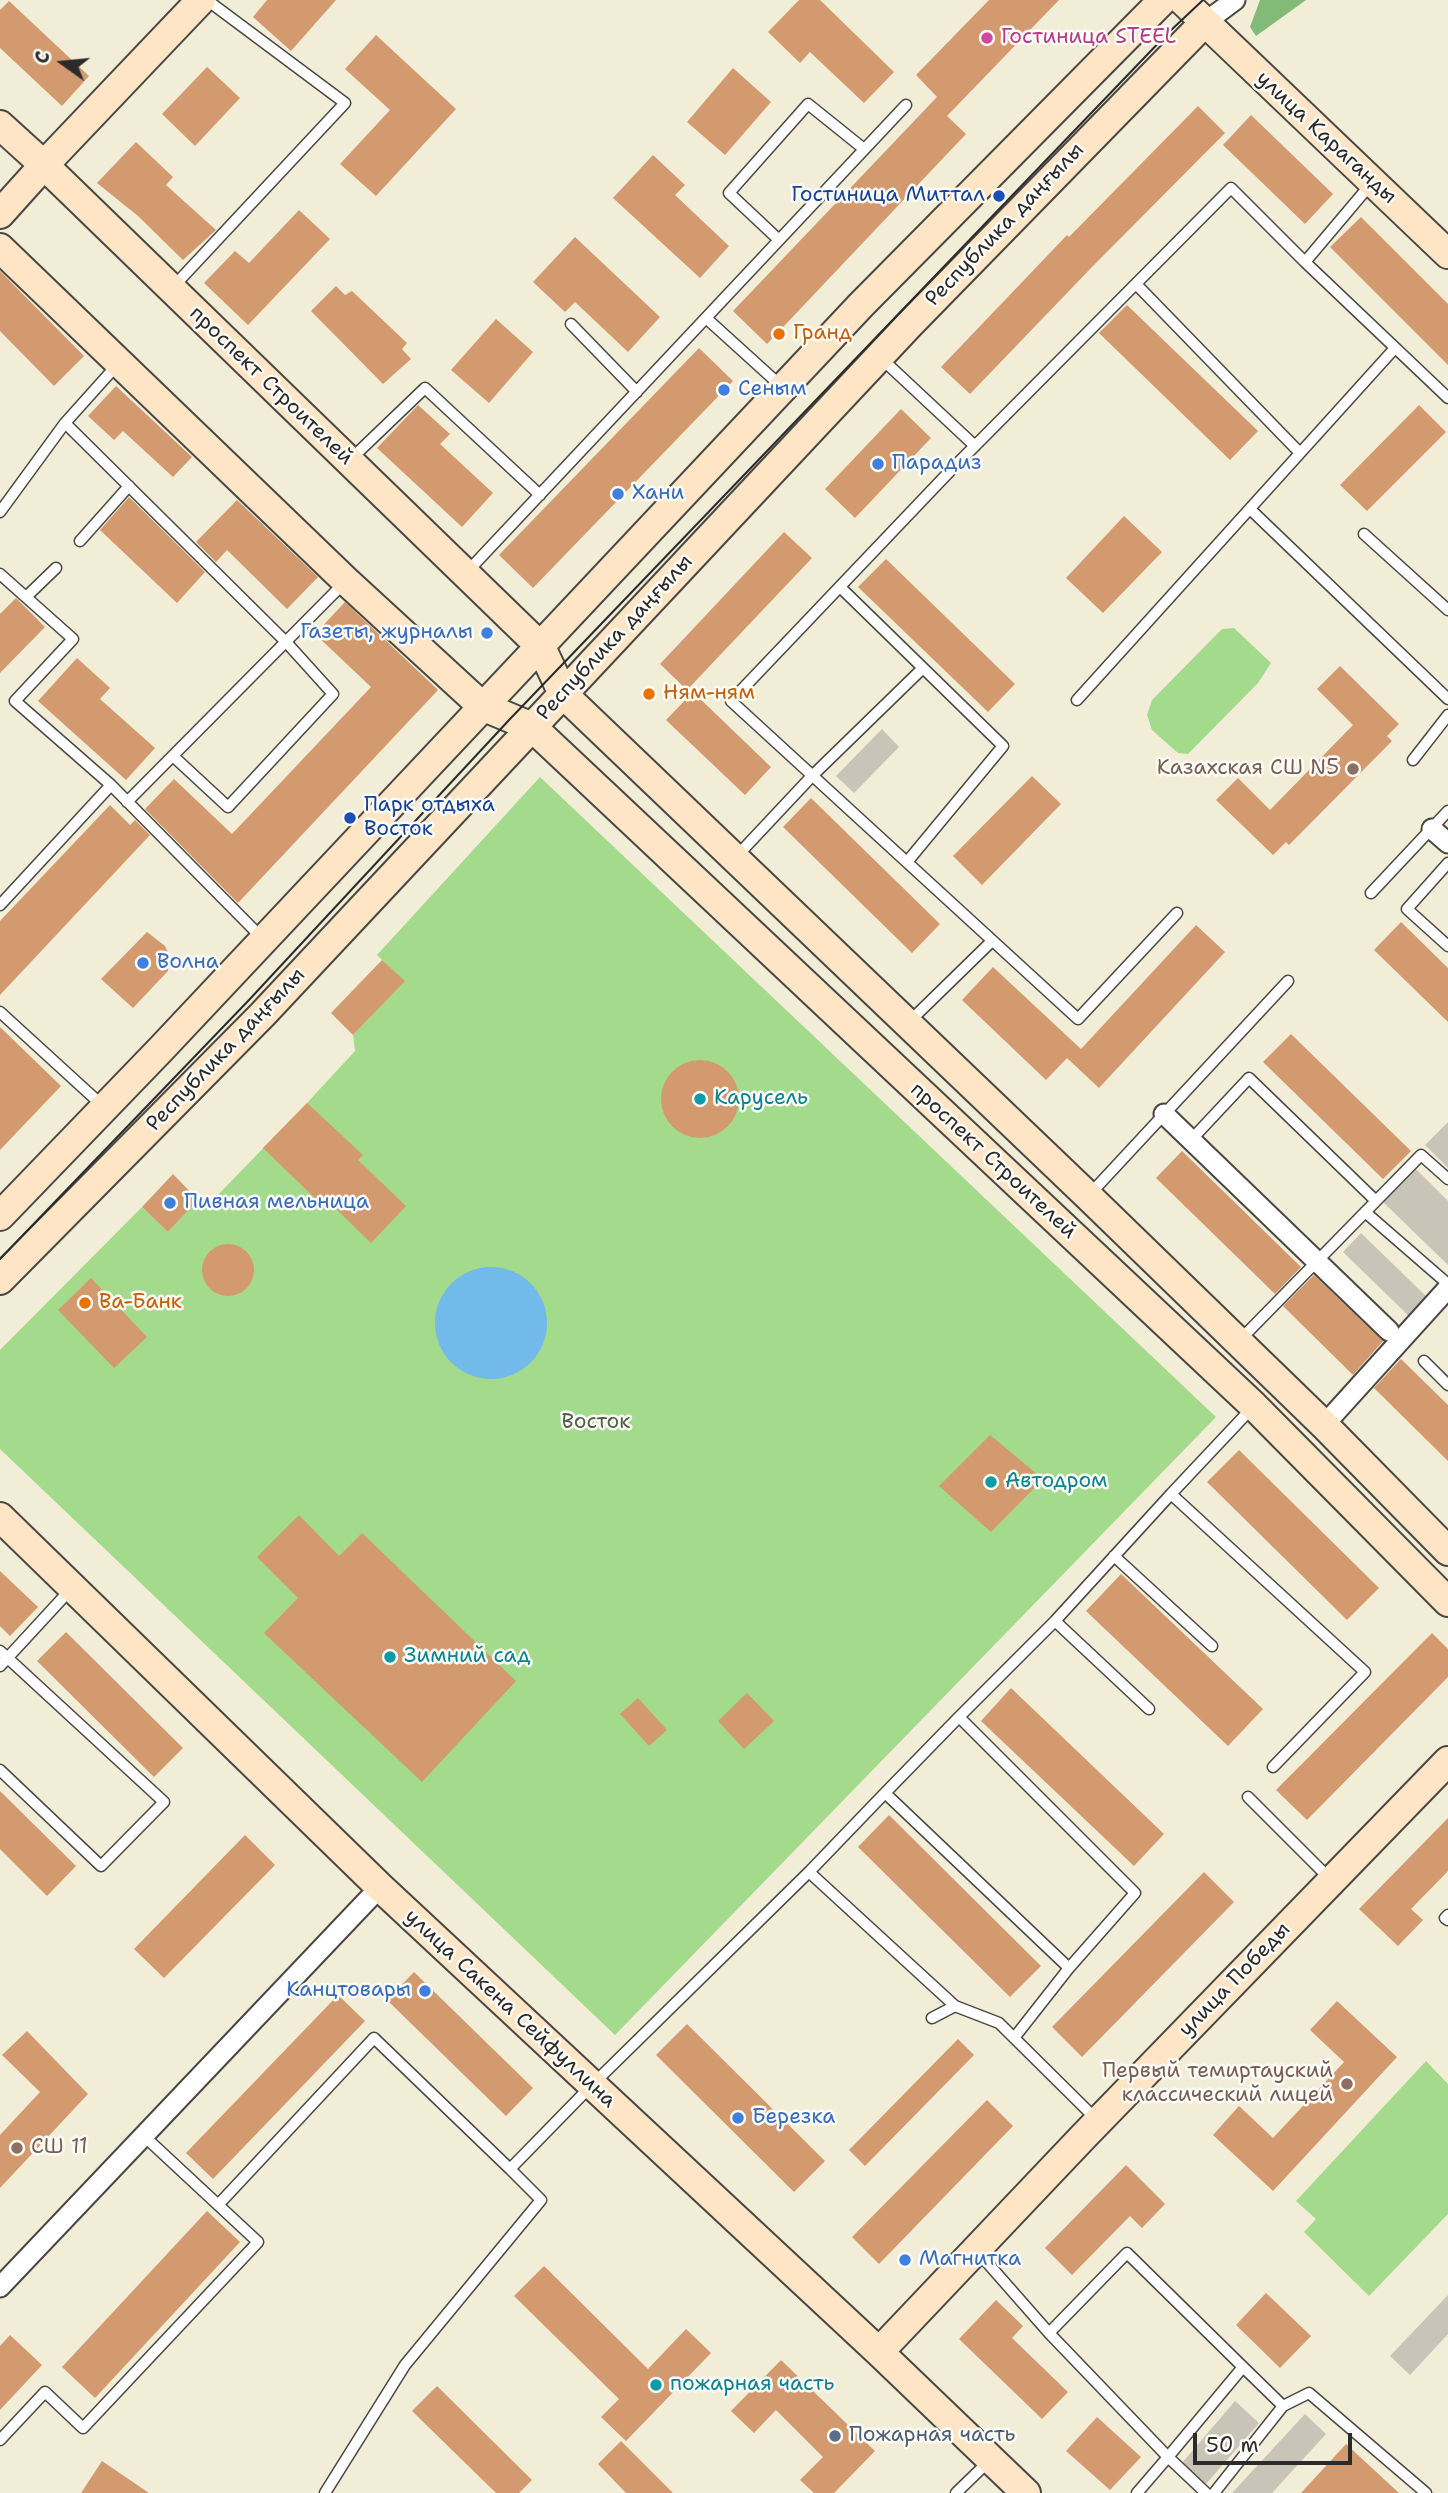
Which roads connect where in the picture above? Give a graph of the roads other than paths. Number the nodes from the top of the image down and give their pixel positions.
1 (201, 0) edge
2 (207, 0) edge
3 (1163, 0) edge
4 (1182, 0) edge
5 (1235, 0) edge
6 (1203, 23) junction
7 (906, 105) dead end
8 (0, 125) edge
9 (864, 149) junction
10 (44, 165) junction
11 (1372, 182) junction
12 (0, 214) edge
13 (779, 240) junction
14 (0, 248) edge
15 (1448, 254) edge
16 (1305, 262) junction
17 (1136, 284) junction
18 (171, 289) junction
19 (706, 318) junction
20 (571, 324) dead end
21 (1395, 348) junction
22 (879, 356) junction
23 (120, 362) junction
24 (783, 388) junction
25 (636, 392) junction
26 (1448, 398) edge
27 (65, 423) junction
28 (975, 446) junction
29 (1300, 453) junction
30 (349, 461) junction
31 (129, 486) junction
32 (540, 495) junction
33 (1250, 509) junction
34 (0, 512) edge
35 (1364, 534) dead end
36 (80, 541) dead end
37 (55, 568) dead end
38 (0, 573) edge
39 (466, 574) junction
40 (346, 581) junction
41 (839, 587) junction
42 (26, 597) junction
43 (1448, 610) edge
44 (286, 642) junction
45 (541, 647) junction
46 (923, 668) junction
47 (563, 694) junction
48 (1448, 699) edge
49 (1077, 700) dead end
50 (482, 706) junction
51 (1448, 715) edge
52 (532, 727) junction
53 (173, 756) junction
54 (1413, 760) dead end
55 (812, 776) junction
56 (111, 786) junction
57 (127, 802) junction
58 (1448, 811) edge
59 (1432, 829) junction
60 (1448, 843) edge
61 (736, 858) junction
62 (907, 863) junction
63 (1448, 863) edge
64 (1371, 893) dead end
65 (0, 905) edge
66 (1177, 913) dead end
67 (263, 939) junction
68 (992, 941) junction
69 (1448, 946) edge
70 (1288, 981) dead end
71 (0, 1012) edge
72 (908, 1023) junction
73 (104, 1107) junction
74 (1164, 1114) junction
75 (1191, 1140) junction
76 (1448, 1180) edge
77 (1088, 1196) junction
78 (1376, 1201) junction
79 (1366, 1212) junction
80 (0, 1216) edge
81 (1317, 1261) junction
82 (0, 1280) edge
83 (1448, 1286) edge
84 (1389, 1331) dead end
85 (1238, 1342) junction
86 (1424, 1361) dead end
87 (1448, 1385) edge
88 (1254, 1406) junction
89 (1324, 1425) junction
90 (1171, 1493) junction
91 (0, 1517) edge
92 (1448, 1551) edge
93 (1114, 1556) junction
94 (71, 1589) junction
95 (1448, 1602) edge
96 (1055, 1621) junction
97 (1213, 1646) dead end
98 (2, 1659) edge
99 (1149, 1709) dead end
100 (959, 1717) junction
101 (1448, 1760) edge
102 (1273, 1767) dead end
103 (0, 1770) edge
104 (886, 1793) junction
105 (1248, 1797) dead end
106 (810, 1872) junction
107 (1331, 1880) junction
108 (380, 1887) junction
109 (1448, 1915) edge
110 (1448, 1920) edge
111 (1069, 1968) junction
112 (955, 2006) junction
113 (932, 2018) dead end
114 (1014, 2038) junction
115 (591, 2086) junction
116 (1099, 2122) junction
117 (144, 2136) junction
118 (510, 2169) junction
119 (218, 2205) junction
120 (976, 2250) junction
121 (0, 2287) edge
122 (1049, 2333) junction
123 (879, 2352) junction
124 (1242, 2367) junction
125 (1283, 2406) junction
126 (0, 2440) edge
127 (1168, 2456) junction
128 (991, 2459) junction
129 (325, 2493) edge
130 (956, 2493) edge
131 (1026, 2493) edge
132 (1137, 2493) edge
133 (1206, 2493) edge
134 (1214, 2493) edge
135 (1426, 2493) edge

1 - 10 street
2 - 18 lane
3 - 24 street
4 - 6 street, улица Караганды
5 - 6 street, Республика даңғылы
6 - 11 street, улица Караганды
6 - 22 street, Республика даңғылы
7 - 9 lane
8 - 10 street, проспект Строителей
9 - 13 lane
9 - 13 lane
10 - 12 street
10 - 18 street, проспект Строителей
11 - 15 street, улица Караганды
11 - 16 lane
13 - 19 lane
14 - 23 street
16 - 17 lane
16 - 21 lane
17 - 28 lane
17 - 29 lane
18 - 30 street, проспект Строителей
19 - 24 lane
19 - 25 lane
20 - 25 lane
21 - 26 lane
21 - 29 lane
22 - 28 lane
22 - 47 street, Республика даңғылы
23 - 27 lane
23 - 40 street
24 - 45 street
25 - 32 lane
27 - 31 lane
27 - 34 lane
28 - 41 lane
29 - 33 lane
30 - 32 lane
30 - 39 street, проспект Строителей
31 - 36 lane
31 - 44 lane
32 - 39 lane
33 - 48 lane
33 - 49 lane
35 - 43 lane
37 - 42 lane
38 - 42 lane
39 - 45 street, проспект Строителей
40 - 44 lane
40 - 50 street
41 - 46 lane
41 - 55 lane
42 - 56 lane
44 - 53 lane
44 - 53 lane
45 - 47 street
45 - 50 street
46 - 55 lane
46 - 62 lane
47 - 52 street, Республика даңғылы
47 - 61 street, проспект Строителей
50 - 52 street
50 - 67 street
51 - 54 lane
52 - 82 street, Республика даңғылы
52 - 88 street, проспект Строителей
53 - 57 lane
55 - 61 lane
55 - 62 lane
56 - 57 lane
56 - 65 lane
57 - 67 lane
58 - 59 lane
59 - 60 street
59 - 64 lane
61 - 72 street, проспект Строителей
62 - 68 lane
63 - 69 lane
66 - 68 lane
67 - 73 street
68 - 72 lane
70 - 74 lane
71 - 73 lane
72 - 77 street, проспект Строителей
73 - 80 street
74 - 75 street
74 - 77 lane
75 - 78 lane
75 - 81 street
76 - 78 lane
77 - 85 street, проспект Строителей
78 - 79 lane
79 - 81 lane
79 - 83 lane
81 - 84 street
81 - 85 lane
83 - 89 street
85 - 89 street, проспект Строителей
86 - 87 lane
88 - 90 lane
88 - 95 street, проспект Строителей
89 - 92 street, проспект Строителей
90 - 93 lane
90 - 102 lane
91 - 94 street, улица Сакена Сейфуллина
93 - 96 lane
93 - 97 lane
94 - 98 lane
94 - 108 street, улица Сакена Сейфуллина
96 - 99 lane
96 - 100 lane
98 - 103 lane
100 - 104 lane
100 - 111 lane
101 - 107 street, улица Победы
104 - 106 lane
104 - 111 lane
105 - 107 lane
106 - 112 lane
106 - 115 lane
107 - 116 street, улица Победы
108 - 115 street, улица Сакена Сейфуллина
108 - 117 street
109 - 110 lane
111 - 114 lane
112 - 113 lane
112 - 114 lane
114 - 116 lane
115 - 118 lane
115 - 123 street, улица Сакена Сейфуллина
116 - 120 street, улица Победы
117 - 119 lane
117 - 121 street
118 - 119 lane
118 - 129 lane
119 - 126 lane
120 - 122 lane
120 - 123 street, улица Победы
122 - 124 lane
122 - 127 lane
123 - 128 street, улица Сакена Сейфуллина
124 - 125 lane
124 - 127 lane
125 - 134 lane
125 - 135 lane
127 - 132 lane
127 - 133 lane
128 - 130 lane
128 - 131 street, улица Сакена Сейфуллина

